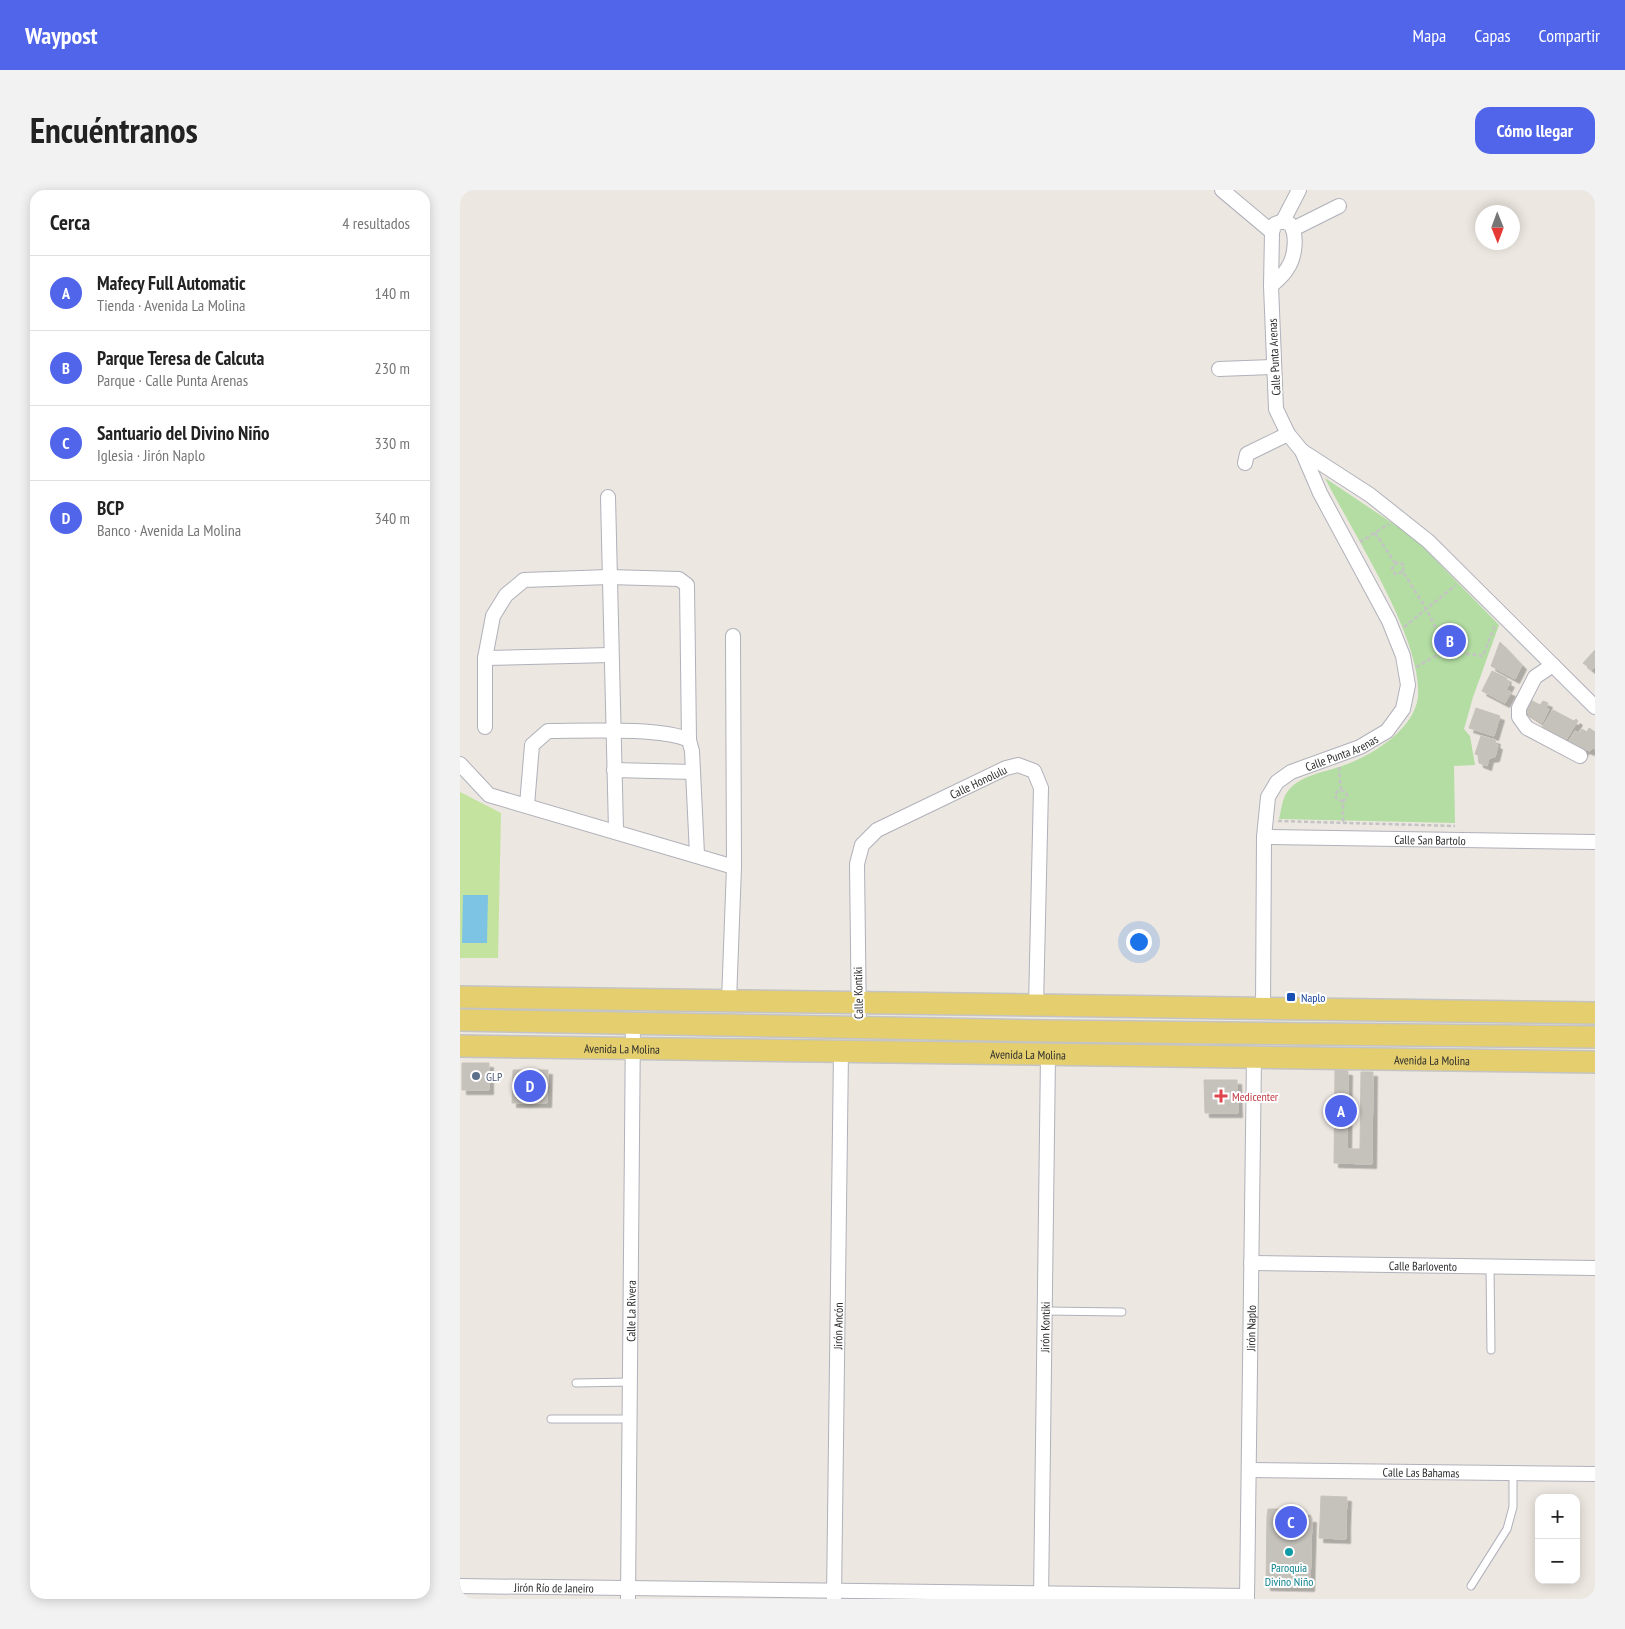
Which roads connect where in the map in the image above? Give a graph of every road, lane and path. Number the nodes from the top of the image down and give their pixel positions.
1 (1222, 190) edge
2 (1299, 190) edge
3 (1339, 206) dead end
4 (1288, 225) junction
5 (1272, 232) junction
6 (1270, 286) junction
7 (1274, 368) junction
8 (1219, 369) dead end
9 (1288, 434) junction
10 (1302, 451) junction
11 (1245, 463) dead end
12 (608, 497) dead end
13 (1385, 517) dead end
14 (1375, 533) junction
15 (1358, 544) dead end
16 (1395, 563) junction
17 (1403, 572) junction
18 (609, 577) junction
19 (1461, 581) dead end
20 (1426, 610) junction
21 (1497, 620) dead end
22 (1397, 622) dead end
23 (733, 636) dead end
24 (1444, 645) junction
25 (1453, 652) junction
26 (1441, 653) junction
27 (611, 655) junction
28 (485, 658) junction
29 (1413, 661) dead end
30 (1553, 665) junction
31 (1595, 707) edge
32 (485, 727) dead end
33 (612, 731) junction
34 (689, 740) junction
35 (1580, 756) dead end
36 (1347, 762) dead end
37 (460, 764) edge
38 (1338, 766) junction
39 (1330, 768) dead end
40 (614, 770) junction
41 (693, 772) junction
42 (1341, 790) junction
43 (1343, 802) junction
44 (527, 804) junction
45 (1276, 820) dead end
46 (1343, 824) junction
47 (1455, 826) dead end
48 (616, 830) junction
49 (1264, 837) junction
50 (1595, 842) edge
51 (697, 854) junction
52 (734, 866) junction
53 (857, 959) joint
54 (460, 997) edge
55 (1037, 997) junction
56 (549, 998) junction
57 (729, 1001) junction
58 (858, 1004) junction
59 (1263, 1008) junction
60 (1595, 1013) edge
61 (460, 1020) edge
62 (534, 1022) junction
63 (634, 1023) junction
64 (859, 1027) junction
65 (1595, 1036) edge
66 (460, 1046) edge
67 (634, 1049) junction
68 (841, 1051) junction
69 (1048, 1055) junction
70 (1254, 1057) junction
71 (1595, 1062) edge
72 (1251, 1263) junction
73 (1490, 1266) junction
74 (1595, 1268) edge
75 (1045, 1311) junction
76 (1122, 1312) dead end
77 (1490, 1350) dead end
78 (631, 1382) junction
79 (576, 1383) dead end
80 (551, 1419) dead end
81 (630, 1419) junction
82 (1249, 1470) junction
83 (1513, 1473) junction
84 (1595, 1474) edge
85 (460, 1586) edge
86 (1471, 1586) dead end
87 (628, 1594) edge
88 (834, 1595) edge
89 (1041, 1596) edge
90 (1247, 1597) edge

1 - 5 street
2 - 4 street
3 - 4 street
4 - 5 street
4 - 6 street
5 - 6 street, Calle Punta Arenas
6 - 7 street, Calle Punta Arenas
7 - 8 street
7 - 9 street, Calle Punta Arenas
9 - 10 street, Calle Punta Arenas
9 - 11 street
10 - 30 street, Calle Punta Arenas
10 - 49 street, Calle Punta Arenas
12 - 18 street
13 - 14 path
14 - 15 path
14 - 16 path
16 - 17 path
16 - 17 path
17 - 20 path
18 - 27 street
18 - 28 street
18 - 34 street
19 - 20 path
20 - 22 path
20 - 24 path
21 - 25 path
23 - 52 street
24 - 25 path
24 - 26 path
25 - 26 path
26 - 29 path
27 - 28 street
27 - 33 street
28 - 32 street
30 - 31 street, Calle Punta Arenas
30 - 35 street
33 - 34 street
33 - 40 street
33 - 44 street
34 - 41 street
36 - 38 path
37 - 44 street
38 - 39 path
38 - 42 path
40 - 41 street
40 - 48 street
41 - 51 street
42 - 43 path
42 - 43 path
43 - 46 path
44 - 48 street
45 - 46 path
46 - 47 path
48 - 51 street
49 - 50 street, Calle San Bartolo
49 - 59 street, Calle Punta Arenas
51 - 52 street
52 - 57 street
53 - 55 street, Calle Honolulu
53 - 58 street, Calle Kontiki
54 - 56 main road
55 - 58 main road
55 - 59 main road
56 - 57 main road
56 - 62 main road
57 - 58 main road
58 - 64 street, Calle Kontiki
59 - 60 main road
61 - 62 main road, Avenida La Molina
62 - 63 main road, Avenida La Molina
63 - 64 main road, Avenida La Molina
63 - 67 street, Calle La Rivera
64 - 65 main road, Avenida La Molina
66 - 67 main road, Avenida La Molina
67 - 68 main road, Avenida La Molina
67 - 78 street, Calle La Rivera
68 - 69 main road, Avenida La Molina
68 - 88 street, Jirón Ancón
69 - 70 main road, Avenida La Molina
69 - 75 street, Jirón Kontiki
70 - 71 main road, Avenida La Molina
70 - 72 street, Jirón Naplo
72 - 73 street, Calle Barlovento
72 - 82 street, Jirón Naplo
73 - 74 street, Calle Barlovento
73 - 77 lane
75 - 76 lane
75 - 89 street, Jirón Kontiki
78 - 79 lane
78 - 81 street, Calle La Rivera
80 - 81 lane
81 - 87 street, Calle La Rivera
82 - 83 street, Calle Las Bahamas
82 - 90 street, Jirón Naplo
83 - 84 street, Calle Las Bahamas
83 - 86 lane
85 - 87 street, Jirón Río de Janeiro
87 - 88 street, Jirón Río de Janeiro
88 - 89 street, Jirón Río de Janeiro
89 - 90 street, Jirón Río de Janeiro

